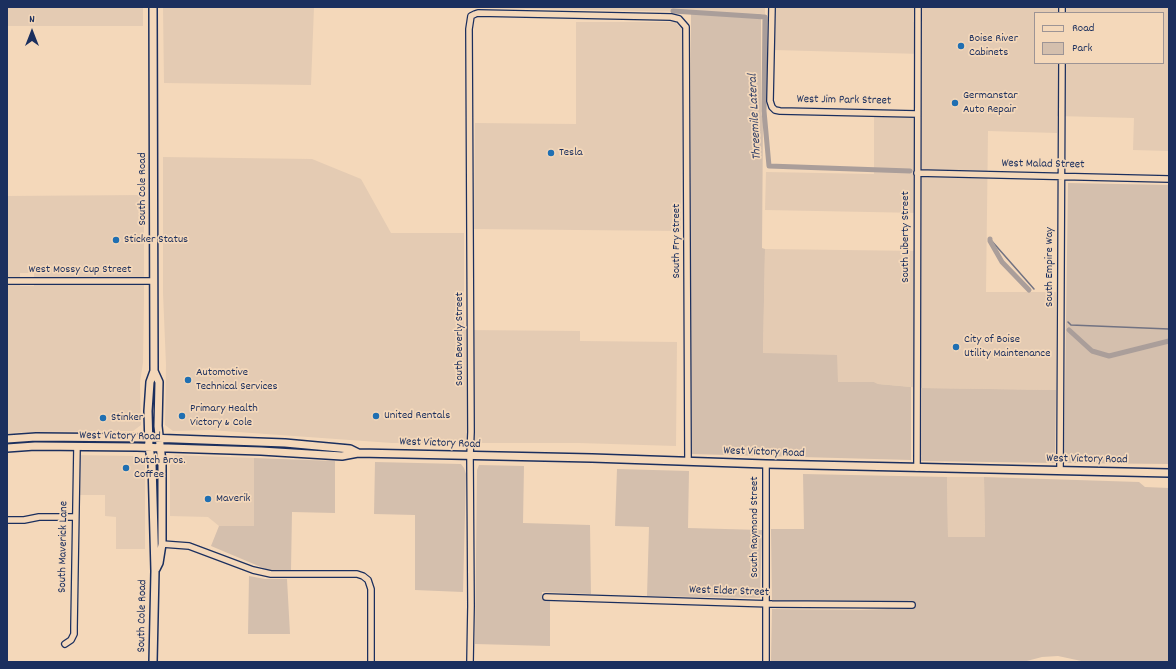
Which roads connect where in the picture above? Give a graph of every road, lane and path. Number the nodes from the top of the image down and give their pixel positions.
1 (153, 7) edge
2 (772, 7) edge
3 (918, 7) edge
4 (683, 22) joint
5 (1062, 64) edge
6 (917, 114) junction
7 (917, 173) junction
8 (1061, 176) junction
9 (1169, 179) edge
10 (7, 281) edge
11 (154, 281) junction
12 (154, 371) junction
13 (149, 438) junction
14 (159, 438) junction
15 (7, 439) edge
16 (77, 447) junction
17 (332, 447) junction
18 (7, 448) edge
19 (149, 448) junction
20 (160, 448) junction
21 (304, 453) junction
22 (358, 453) junction
23 (470, 456) junction
24 (688, 461) junction
25 (766, 464) junction
26 (917, 468) junction
27 (1060, 470) junction
28 (1169, 473) edge
29 (76, 517) junction
30 (7, 520) edge
31 (153, 527) junction
32 (162, 544) junction
33 (155, 571) junction
34 (546, 598) dead end
35 (767, 604) junction
36 (912, 605) dead end
37 (65, 644) dead end
38 (153, 662) edge
39 (371, 662) edge
40 (470, 662) edge
41 (766, 662) edge

1 - 11 main road, South Cole Road
2 - 6 street, West Jim Park Street
3 - 6 street, South Liberty Street
4 - 23 street, South Beverly Street
4 - 24 street, South Fry Street
5 - 8 street, South Empire Way
6 - 7 street, South Liberty Street
7 - 8 street, West Malad Street
7 - 26 street, South Liberty Street
8 - 9 street, West Malad Street
8 - 27 street, South Empire Way
10 - 11 street, West Mossy Cup Street
11 - 12 main road, South Cole Road
12 - 13 main road, South Cole Road
12 - 14 main road, South Cole Road
13 - 14 main road, West Victory Road
13 - 15 main road, West Victory Road
13 - 19 main road, South Cole Road
14 - 17 main road, West Victory Road
14 - 20 main road, South Cole Road
16 - 18 main road, West Victory Road
16 - 19 main road, West Victory Road
16 - 29 street, South Maverick Lane
17 - 21 main road, West Victory Road
17 - 22 main road, West Victory Road
19 - 20 main road, West Victory Road
19 - 31 main road, South Cole Road
20 - 21 main road, West Victory Road
20 - 32 main road, South Cole Road
21 - 22 main road, West Victory Road
22 - 23 main road, West Victory Road
23 - 24 main road, West Victory Road
23 - 40 street, South Beverly Street
24 - 25 main road, West Victory Road
25 - 26 main road, West Victory Road
25 - 35 street, South Raymond Street
26 - 27 main road, West Victory Road
27 - 28 main road, West Victory Road
29 - 30 street
29 - 37 street, South Maverick Lane
31 - 32 main road, South Cole Road
31 - 33 main road, South Cole Road
32 - 33 main road, South Cole Road
32 - 39 street
33 - 38 main road, South Cole Road
34 - 35 street, West Elder Street
35 - 36 street, West Elder Street
35 - 41 street, South Raymond Street

